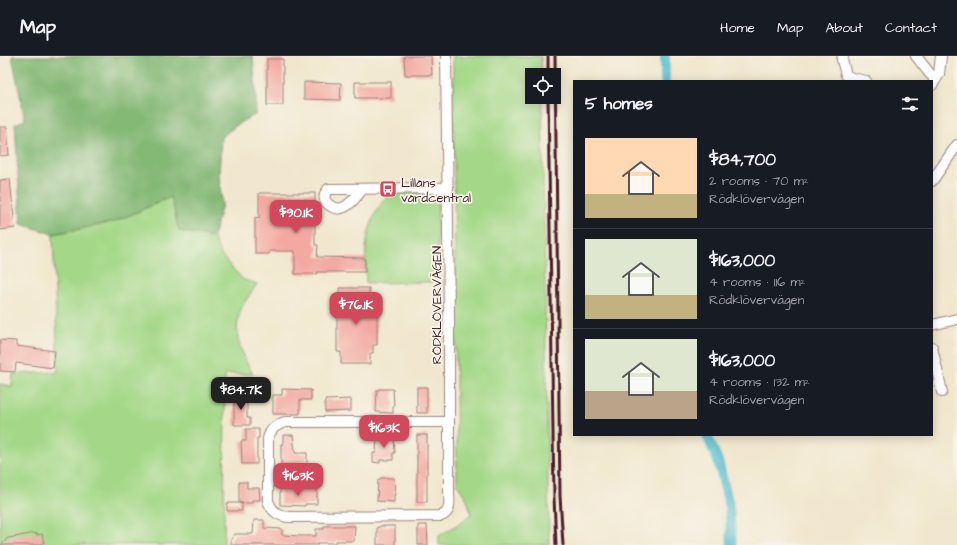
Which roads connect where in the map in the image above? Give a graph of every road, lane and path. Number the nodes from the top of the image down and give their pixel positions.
1 (446, 56) edge
2 (843, 56) edge
3 (916, 56) edge
4 (941, 56) edge
5 (861, 80) edge
6 (934, 82) edge
7 (957, 145) edge
8 (933, 180) edge
9 (448, 188) junction
10 (363, 189) dead end
11 (957, 319) edge
12 (933, 325) edge
13 (933, 352) edge
14 (942, 392) dead end
15 (449, 422) junction

1 - 9 street, RÖDKLÖVERVÄGEN
2 - 5 street
3 - 6 street
4 - 6 street
7 - 8 street
9 - 10 street
9 - 15 street, RÖDKLÖVERVÄGEN
11 - 12 street
13 - 14 street
15 - 15 street, RÖDKLÖVERVÄGEN

